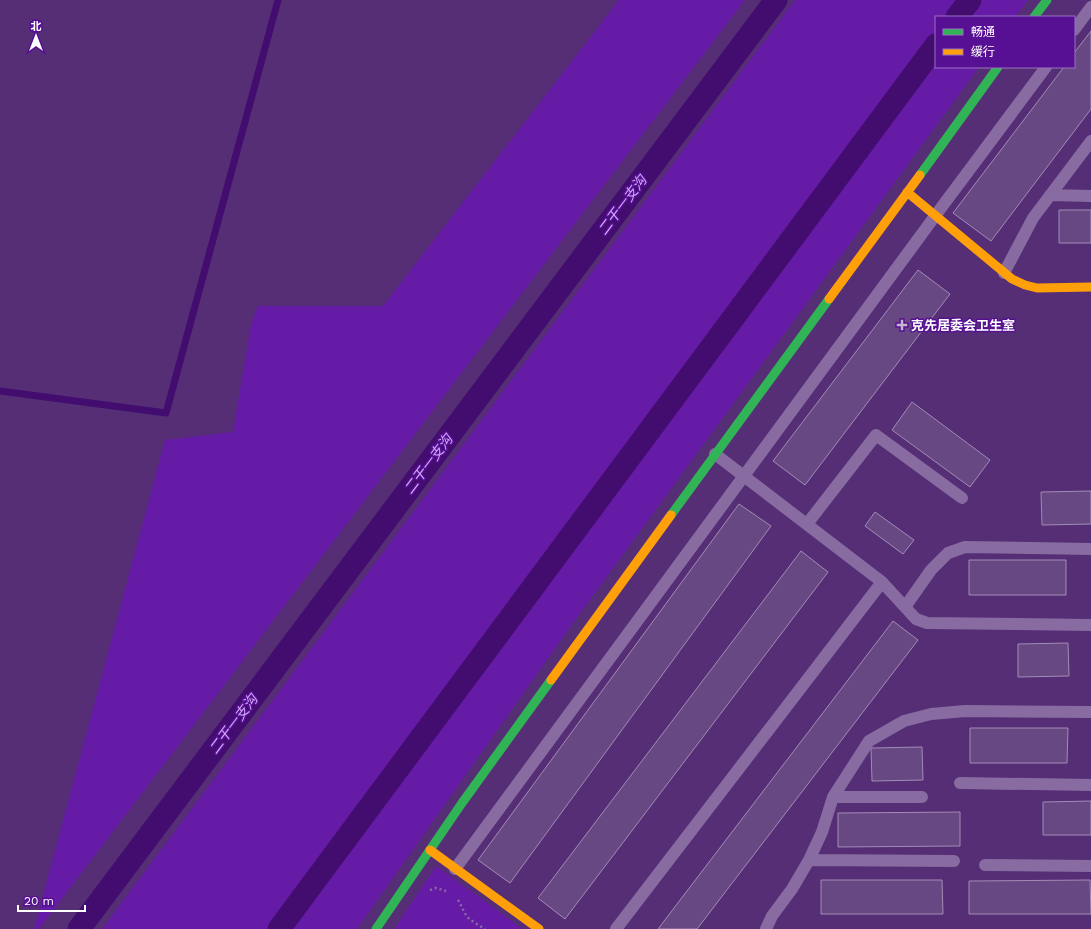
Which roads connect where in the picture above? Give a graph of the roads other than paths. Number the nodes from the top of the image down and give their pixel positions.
1 (1047, 0) edge
2 (1091, 7) edge
3 (1035, 16) edge
4 (1075, 29) edge
5 (997, 68) edge
6 (1045, 68) edge
7 (1091, 140) edge
8 (907, 192) junction
9 (1050, 196) junction
10 (1091, 196) edge
11 (935, 216) junction
12 (1004, 273) junction
13 (1091, 287) edge
14 (716, 454) junction
15 (744, 476) junction
16 (962, 498) dead end
17 (807, 524) junction
18 (1091, 549) edge
19 (882, 582) junction
20 (905, 607) junction
21 (1091, 625) edge
22 (1091, 712) edge
23 (960, 783) dead end
24 (1091, 785) edge
25 (833, 797) junction
26 (922, 797) dead end
27 (430, 850) junction
28 (809, 860) junction
29 (954, 861) dead end
30 (985, 865) dead end
31 (1091, 866) edge
32 (455, 869) junction
33 (376, 929) edge
34 (539, 929) edge
35 (616, 929) edge
36 (766, 929) edge

1 - 3 main road
2 - 4 lane
5 - 8 main road
6 - 11 lane
7 - 9 lane
8 - 11 main road
8 - 14 main road
9 - 10 lane
9 - 12 lane
11 - 12 main road
11 - 15 lane
12 - 13 main road
14 - 15 lane
14 - 27 main road
15 - 17 lane
15 - 32 lane
16 - 17 lane
17 - 19 lane
18 - 20 lane
19 - 20 lane
19 - 35 lane
20 - 21 lane
22 - 25 lane
23 - 24 lane
25 - 26 lane
25 - 28 lane
27 - 32 main road
27 - 33 main road
28 - 29 lane
28 - 36 lane
30 - 31 lane
32 - 34 main road

